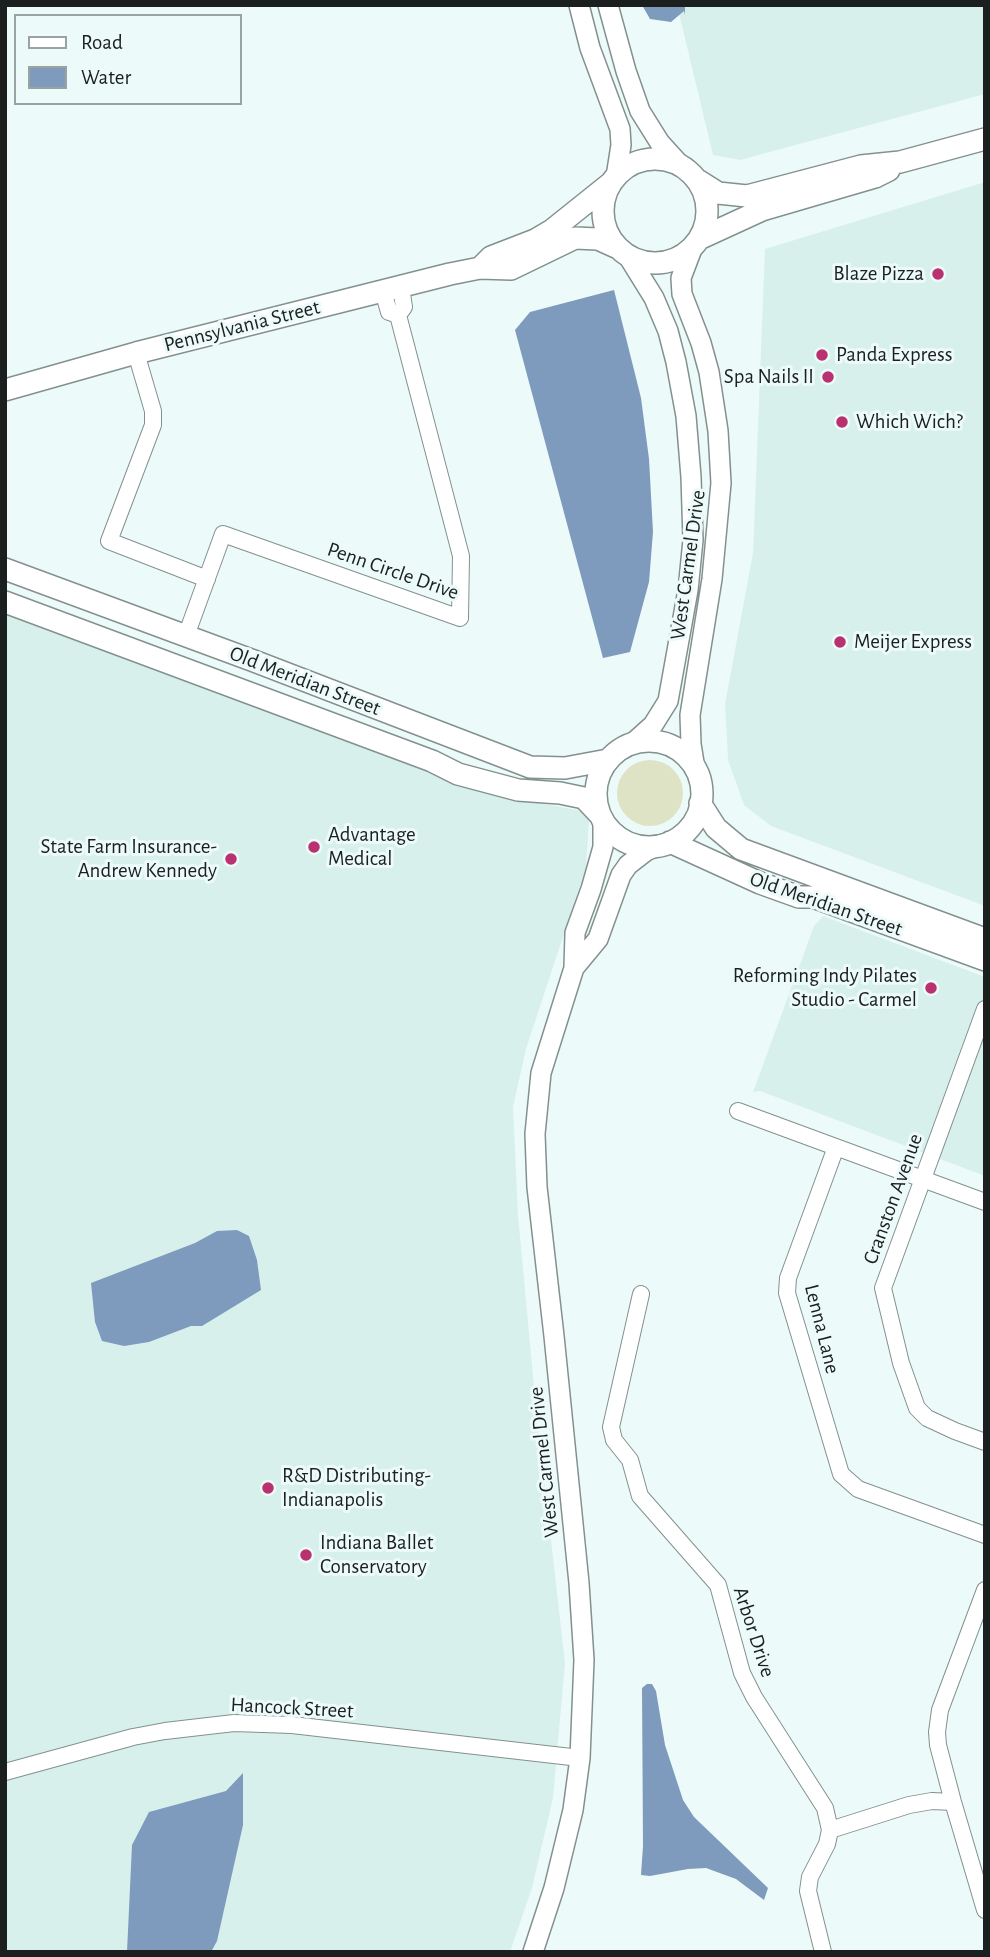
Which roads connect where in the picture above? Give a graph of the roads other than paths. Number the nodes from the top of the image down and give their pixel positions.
1 (579, 5) edge
2 (608, 5) edge
3 (985, 139) edge
4 (900, 162) junction
5 (680, 165) junction
6 (614, 179) junction
7 (699, 181) junction
8 (697, 243) junction
9 (623, 252) junction
10 (480, 268) junction
11 (392, 289) junction
12 (136, 353) junction
13 (5, 390) edge
14 (5, 569) edge
15 (207, 579) junction
16 (5, 602) edge
17 (186, 636) junction
18 (634, 743) junction
19 (608, 760) junction
20 (695, 769) junction
21 (701, 803) junction
22 (601, 817) junction
23 (664, 844) junction
24 (985, 939) edge
25 (985, 960) edge
26 (574, 968) junction
27 (985, 1009) edge
28 (738, 1111) dead end
29 (836, 1147) junction
30 (923, 1178) junction
31 (985, 1202) edge
32 (641, 1294) dead end
33 (985, 1442) edge
34 (985, 1535) edge
35 (985, 1590) edge
36 (580, 1758) junction
37 (5, 1772) edge
38 (953, 1802) junction
39 (830, 1830) junction
40 (985, 1910) edge
41 (533, 1952) edge
42 (823, 1952) edge

1 - 6 street
2 - 5 street
3 - 4 main road
4 - 7 main road
4 - 8 main road
5 - 6 main road
5 - 7 main road
6 - 9 main road
6 - 10 main road, Pennsylvania Street
7 - 8 main road
8 - 9 main road
8 - 20 street, West Carmel Drive
9 - 10 main road, Pennsylvania Street
9 - 18 street, West Carmel Drive
10 - 11 main road, Pennsylvania Street
11 - 12 main road, Pennsylvania Street
11 - 15 street, Penn Circle Drive
12 - 13 main road, Pennsylvania Street
12 - 15 street
14 - 17 main road, Old Meridian Street
15 - 17 street, Penn Circle Drive
16 - 22 main road, Old Meridian Street
17 - 19 main road, Old Meridian Street
18 - 19 main road
18 - 20 main road
19 - 22 main road
20 - 21 main road
21 - 23 main road
21 - 24 main road, Old Meridian Street
22 - 23 main road
22 - 26 street, West Carmel Drive
23 - 25 main road, Old Meridian Street
23 - 26 street, West Carmel Drive
26 - 36 street, West Carmel Drive
27 - 30 street, Cranston Avenue
28 - 29 street
29 - 30 street
29 - 34 street, Lenna Lane
30 - 31 street
30 - 33 street, Cranston Avenue
32 - 39 street, Arbor Drive
35 - 38 street
36 - 37 street, Hancock Street
36 - 41 street, West Carmel Drive
38 - 39 street
38 - 40 street
39 - 42 street

